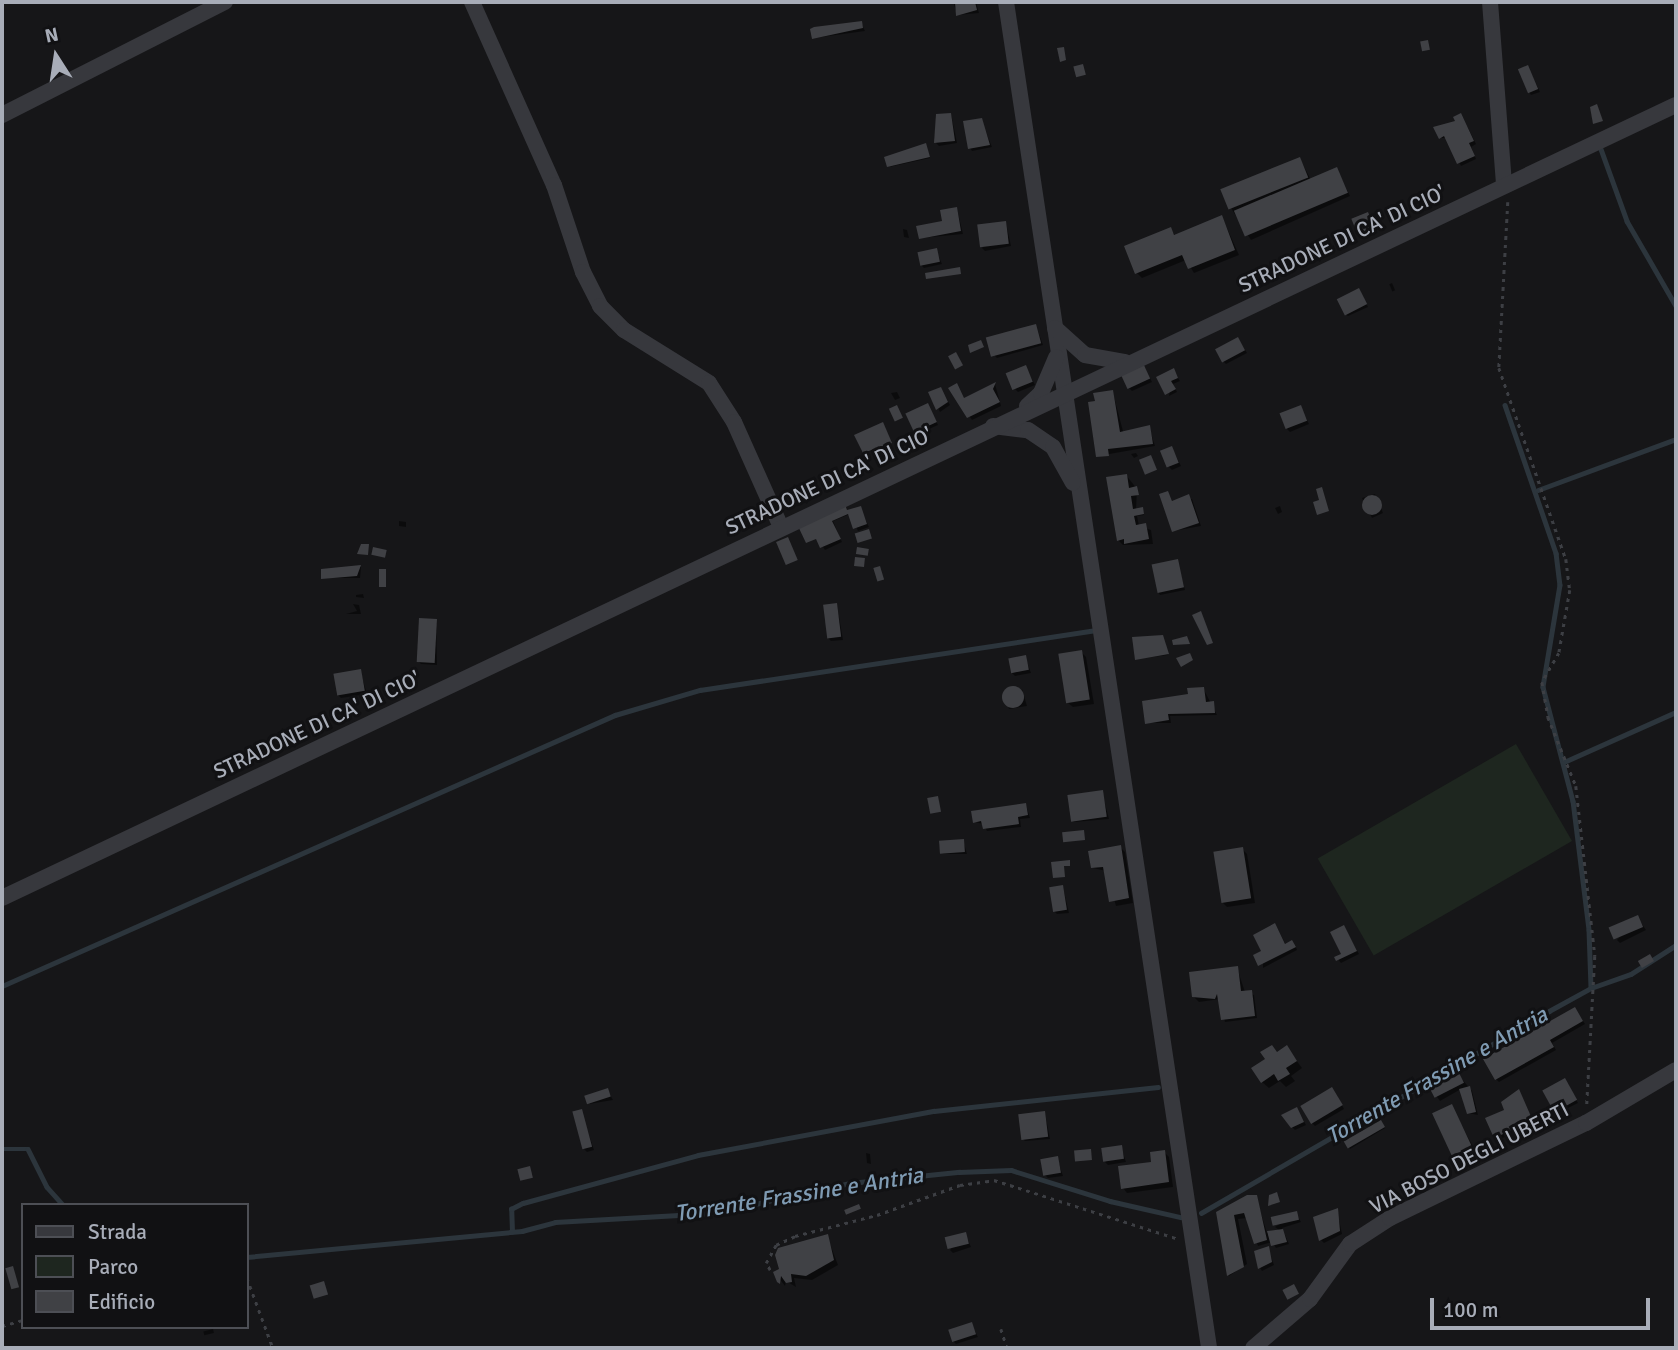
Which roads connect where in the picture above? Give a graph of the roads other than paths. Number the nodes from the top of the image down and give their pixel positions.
1 (225, 2) edge
2 (472, 2) edge
3 (1006, 2) edge
4 (1490, 2) edge
5 (1676, 105) edge
6 (2, 115) edge
7 (1504, 185) junction
8 (1056, 335) junction
9 (1129, 362) junction
10 (1065, 393) junction
11 (1014, 417) junction
12 (993, 426) junction
13 (1081, 500) junction
14 (781, 527) junction
15 (2, 898) edge
16 (1676, 1070) edge
17 (1209, 1348) edge
18 (1253, 1348) edge

1 - 6 street
2 - 14 street
3 - 8 street
4 - 7 street
5 - 7 street, STRADONE DI CA' DI CIO'
7 - 9 street, STRADONE DI CA' DI CIO'
8 - 9 street
8 - 10 street
8 - 11 street
9 - 10 street, STRADONE DI CA' DI CIO'
10 - 11 street, STRADONE DI CA' DI CIO'
10 - 13 street
11 - 12 street, STRADONE DI CA' DI CIO'
12 - 13 street
12 - 14 street, STRADONE DI CA' DI CIO'
13 - 17 street
14 - 15 street, STRADONE DI CA' DI CIO'
16 - 18 street, VIA BOSO DEGLI UBERTI

